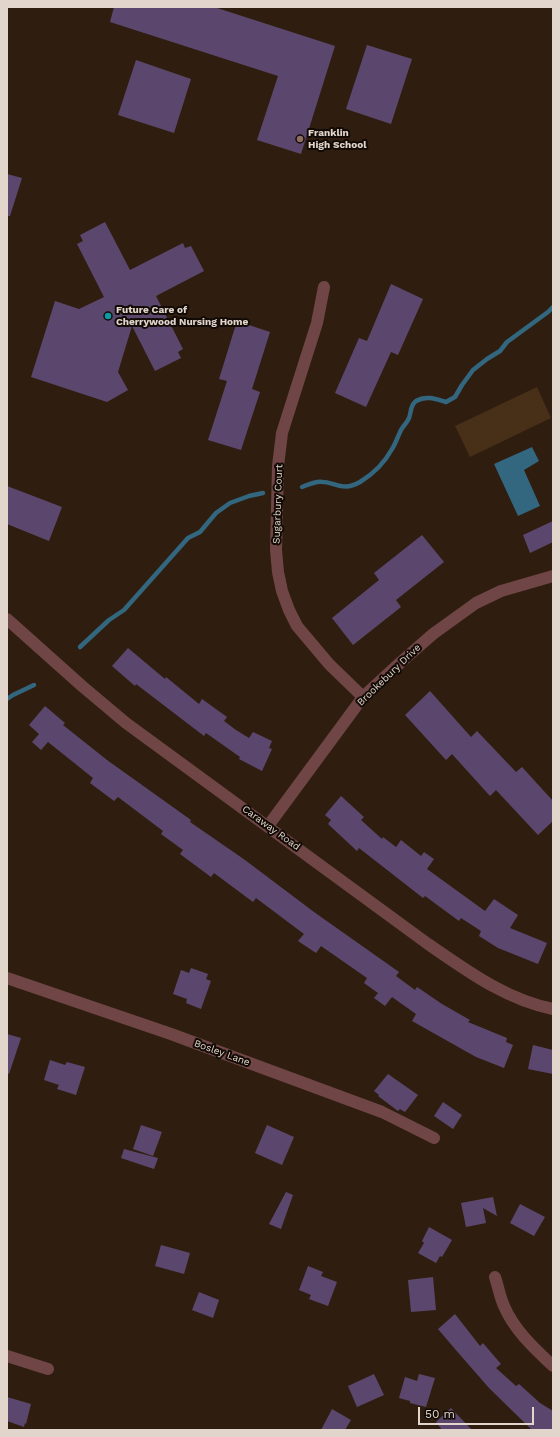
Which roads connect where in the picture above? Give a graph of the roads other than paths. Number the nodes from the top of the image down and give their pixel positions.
1 (324, 287) dead end
2 (553, 576) edge
3 (7, 620) edge
4 (363, 697) junction
5 (268, 826) junction
6 (7, 978) edge
7 (553, 1009) edge
8 (434, 1138) dead end
9 (495, 1277) dead end
10 (7, 1356) edge
11 (553, 1366) edge
12 (48, 1369) dead end

1 - 4 street, Sugarbury Court
2 - 4 street, Brookebury Drive
3 - 5 street, Caraway Road
4 - 5 street, Brookebury Drive
5 - 7 street, Caraway Road
6 - 8 street, Bosley Lane
9 - 11 street
10 - 12 street

